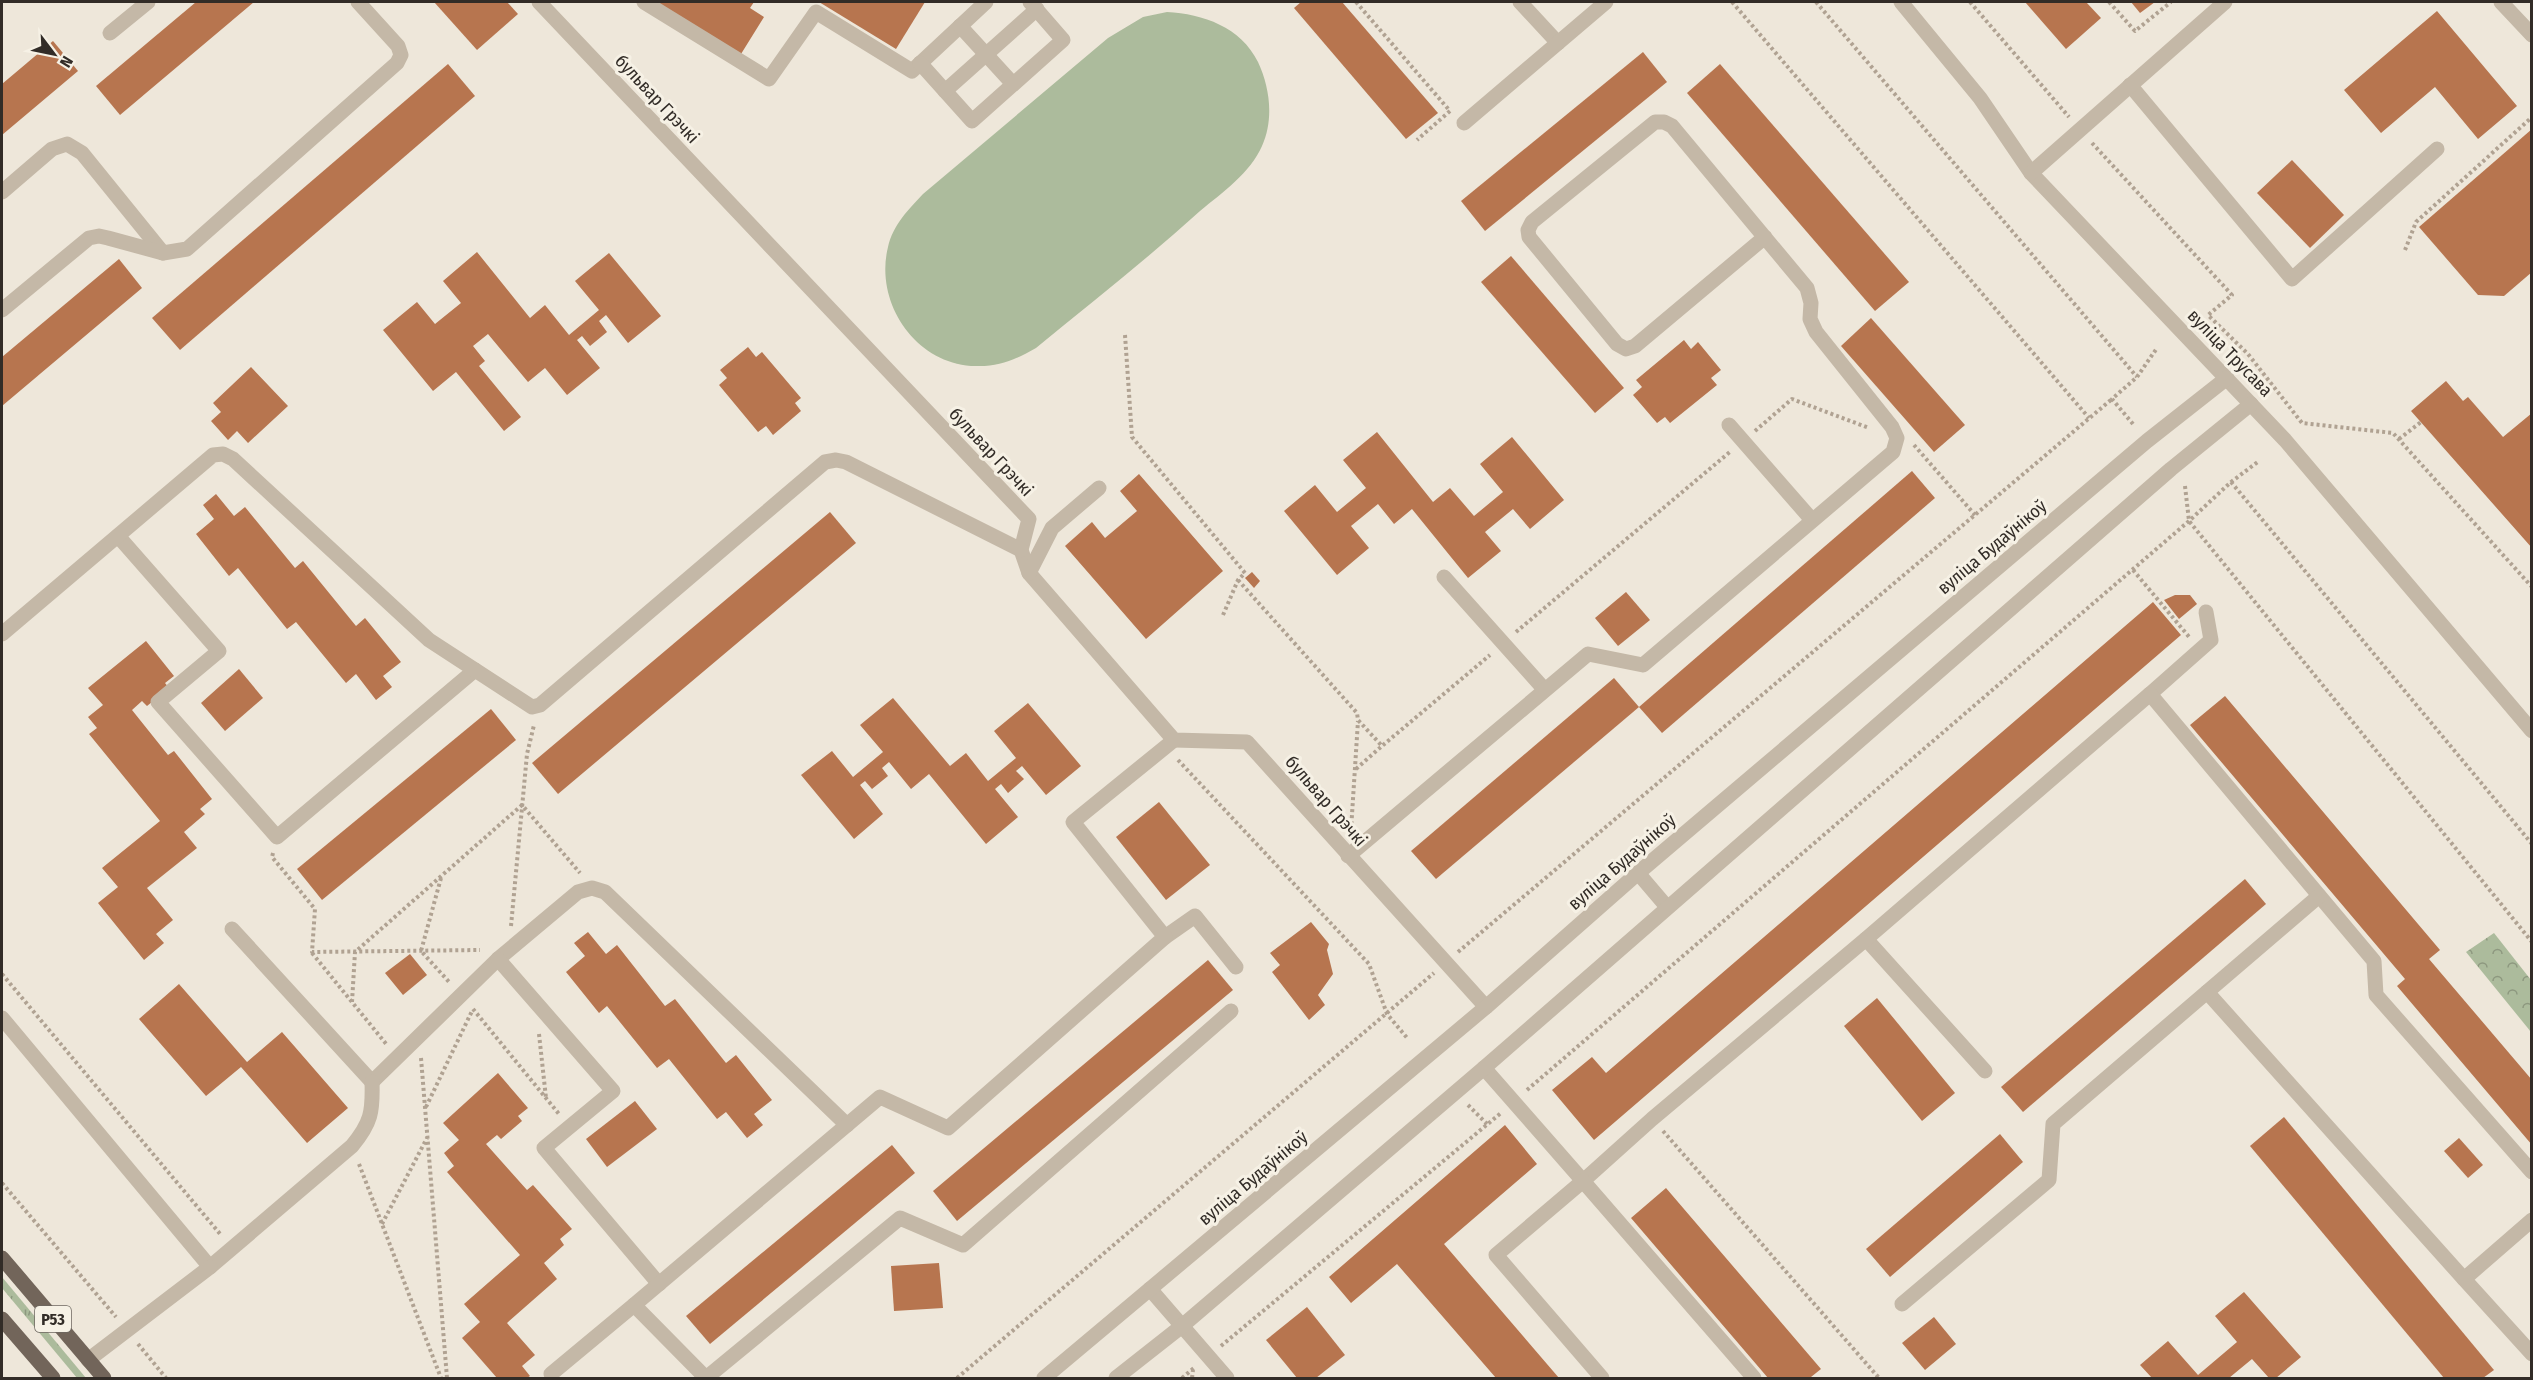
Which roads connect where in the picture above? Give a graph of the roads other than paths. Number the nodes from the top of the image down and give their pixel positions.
1 (148, 2) edge
2 (358, 2) edge
3 (539, 2) edge
4 (644, 2) edge
5 (986, 2) edge
6 (1520, 2) edge
7 (1606, 2) edge
8 (1900, 2) edge
9 (2225, 2) edge
10 (2501, 2) edge
11 (1033, 5) edge
12 (960, 26) junction
13 (110, 33) dead end
14 (2532, 35) edge
15 (1558, 43) junction
16 (987, 53) junction
17 (920, 63) junction
18 (1013, 84) junction
19 (2130, 85) junction
20 (945, 91) junction
21 (1464, 123) dead end
22 (2437, 149) dead end
23 (2031, 173) junction
24 (2, 192) edge
25 (1765, 237) junction
26 (163, 252) junction
27 (2, 310) edge
28 (2227, 378) junction
29 (2251, 404) junction
30 (1729, 426) dead end
31 (1099, 488) dead end
32 (1812, 520) junction
33 (117, 536) junction
34 (1021, 550) junction
35 (1029, 573) junction
36 (1444, 577) dead end
37 (2206, 612) dead end
38 (4, 626) edge
39 (475, 670) junction
40 (1544, 689) junction
41 (2150, 694) junction
42 (2532, 731) edge
43 (1169, 744) junction
44 (1348, 856) junction
45 (1638, 873) junction
46 (2319, 896) junction
47 (1667, 907) junction
48 (231, 929) dead end
49 (1165, 937) junction
50 (1866, 939) junction
51 (503, 954) junction
52 (1236, 967) dead end
53 (2207, 992) junction
54 (1486, 1007) junction
55 (1231, 1011) dead end
56 (2, 1018) edge
57 (1484, 1068) junction
58 (1985, 1071) dead end
59 (372, 1082) junction
60 (847, 1125) junction
61 (2532, 1172) edge
62 (1583, 1182) junction
63 (2532, 1220) edge
64 (2, 1258) edge
65 (210, 1267) junction
66 (2464, 1279) junction
67 (659, 1284) junction
68 (1150, 1289) junction
69 (1902, 1304) dead end
70 (634, 1305) junction
71 (2, 1319) edge
72 (1182, 1326) junction
73 (2532, 1354) edge
74 (88, 1360) junction
75 (551, 1374) dead end
76 (53, 1378) edge
77 (104, 1378) edge
78 (706, 1378) edge
79 (1044, 1378) edge
80 (1116, 1378) edge
81 (1227, 1378) edge
82 (1602, 1378) edge
83 (1754, 1378) edge

1 - 13 street
2 - 26 street
3 - 34 street, бульвар Грэчкі
4 - 17 street
5 - 12 street
6 - 15 street
7 - 15 street
8 - 23 street, вуліца Трусава
9 - 19 street
10 - 14 street
11 - 16 street
11 - 18 street
12 - 16 street
12 - 17 street
15 - 21 street
16 - 18 street
16 - 20 street
17 - 20 street
18 - 20 street
19 - 22 street
19 - 23 street
23 - 28 street, вуліца Трусава
24 - 26 street
25 - 25 street
25 - 32 street
26 - 27 street
28 - 29 street, вуліца Трусава
28 - 45 street, вуліца Будаўнікоў
29 - 42 street, вуліца Трусава
29 - 47 street
30 - 32 street
31 - 35 street
32 - 40 street
33 - 38 street
33 - 39 street
33 - 39 street
34 - 35 street
34 - 39 street
35 - 43 street
36 - 40 street
37 - 41 street
40 - 44 street
41 - 46 street
41 - 50 street
43 - 44 street, бульвар Грэчкі
43 - 49 street
44 - 54 street, бульвар Грэчкі
45 - 47 street
45 - 54 street, вуліца Будаўнікоў
46 - 53 street
46 - 61 street
47 - 57 street
48 - 59 street
49 - 52 street
49 - 60 street
50 - 58 street
50 - 62 street
51 - 59 street
51 - 60 street
51 - 67 street
53 - 66 street
53 - 69 street
54 - 68 street, вуліца Будаўнікоў
55 - 78 street
56 - 65 street
57 - 62 street
57 - 72 street
59 - 65 street
60 - 67 street
62 - 82 street
62 - 83 street
63 - 66 street
64 - 74 main road, Р53
65 - 74 street
66 - 73 street
67 - 70 street
68 - 72 street
68 - 79 street, вуліца Будаўнікоў
70 - 75 street
70 - 78 street
71 - 76 main road, Р53
72 - 80 street
72 - 81 street
74 - 77 main road, Р53

